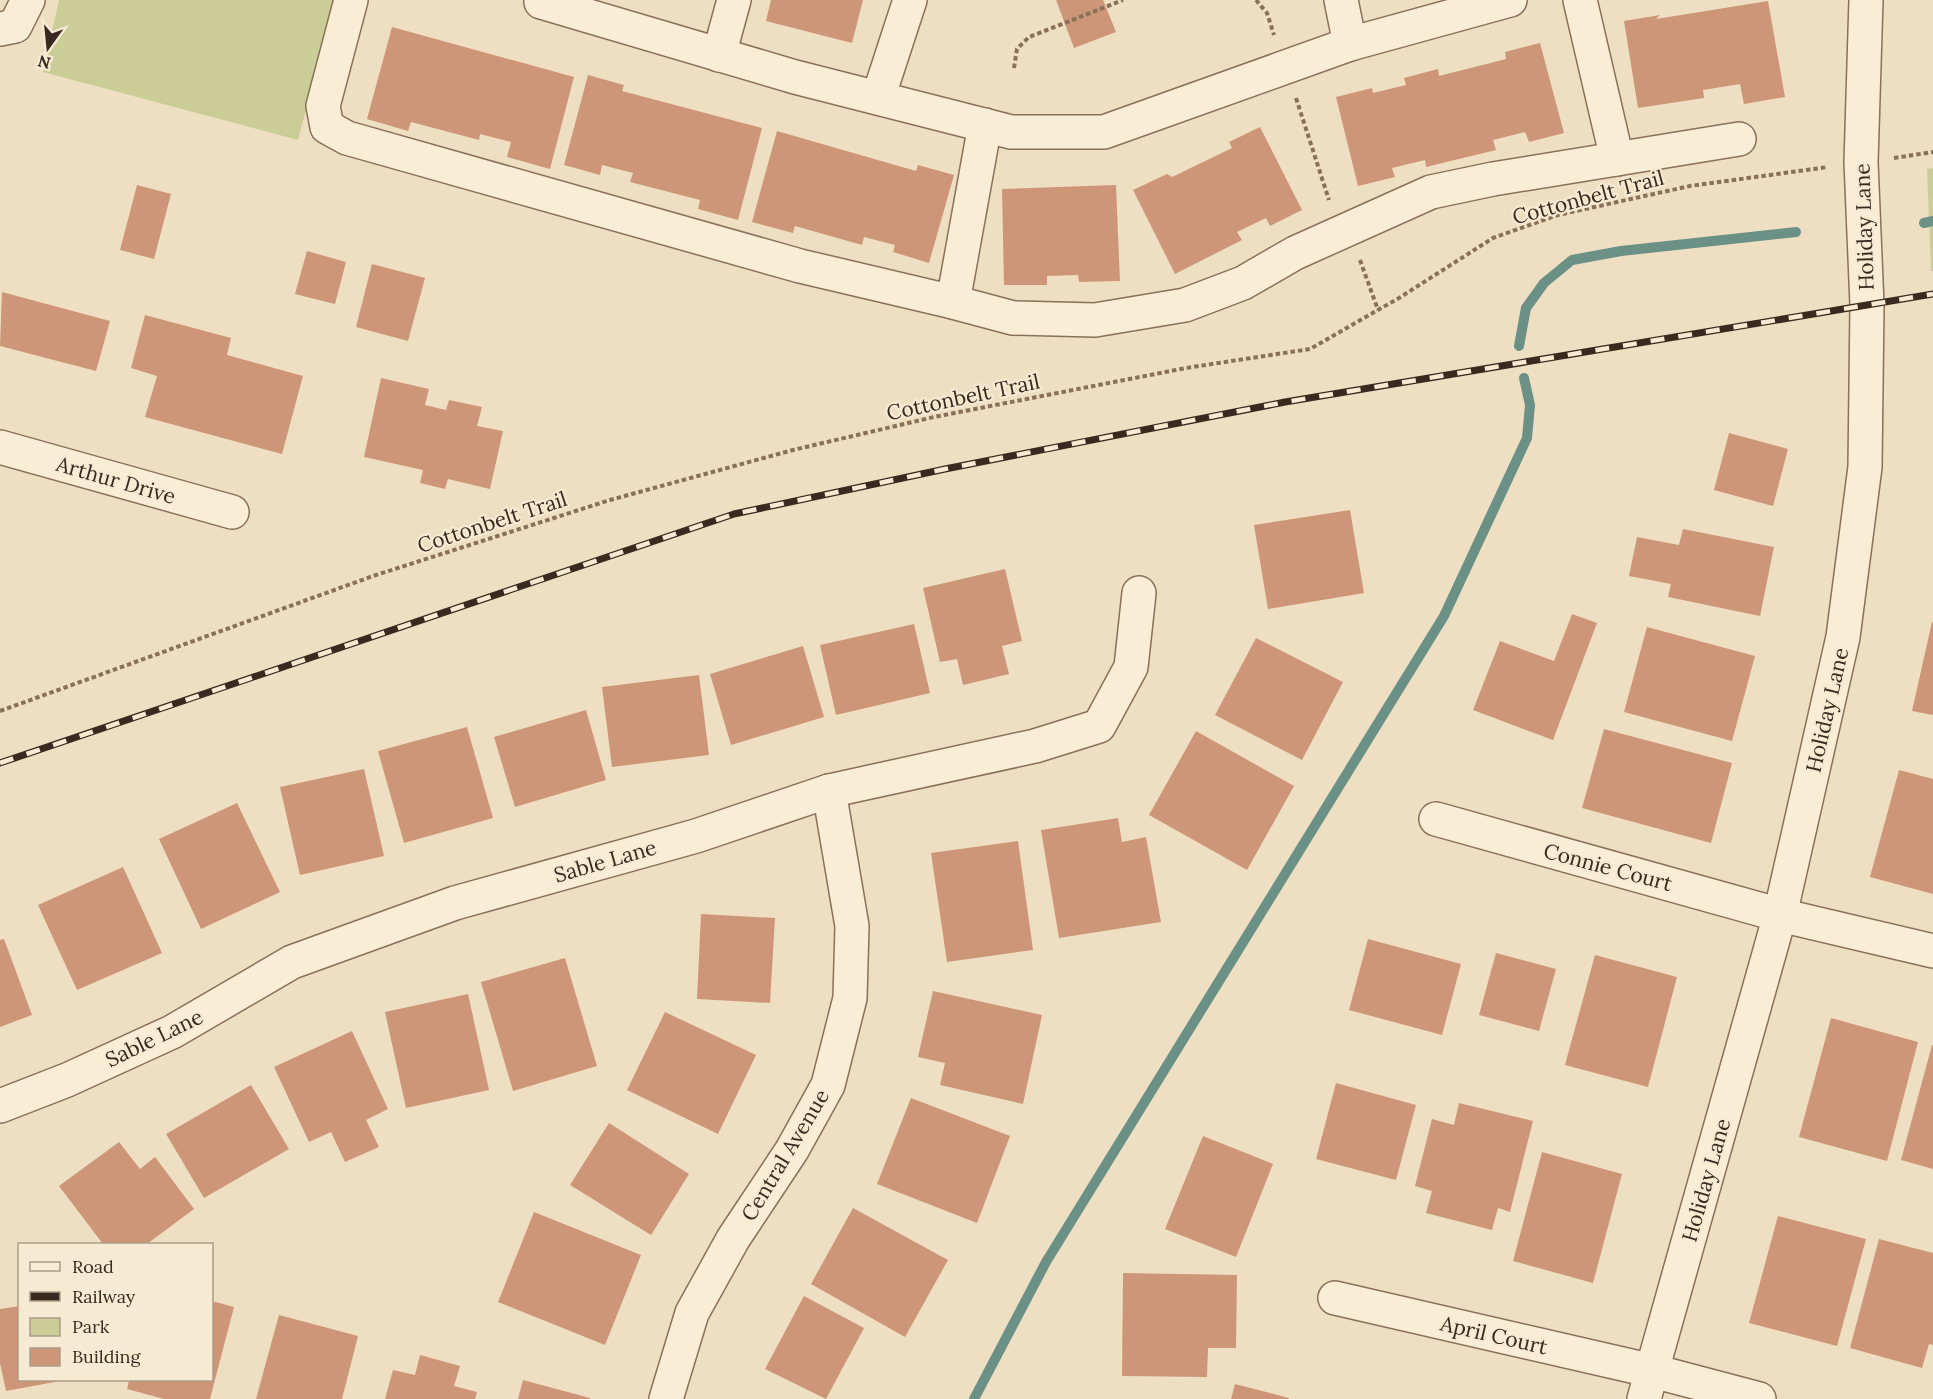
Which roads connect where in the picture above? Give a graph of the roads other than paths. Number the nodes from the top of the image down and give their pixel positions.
1 (28, 0) edge
2 (351, 0) edge
3 (734, 0) edge
4 (910, 0) edge
5 (1341, 0) edge
6 (1510, 0) edge
7 (1580, 0) edge
8 (1866, 0) edge
9 (538, 1) edge
10 (0, 28) edge
11 (1350, 44) junction
12 (719, 56) junction
13 (878, 98) junction
14 (985, 125) junction
15 (1739, 139) dead end
16 (1617, 159) junction
17 (953, 302) junction
18 (0, 447) edge
19 (232, 513) dead end
20 (1139, 593) dead end
21 (829, 791) junction
22 (1437, 819) dead end
23 (1780, 915) junction
24 (1933, 951) edge
25 (0, 1106) edge
26 (1335, 1298) dead end
27 (1648, 1385) edge
28 (666, 1399) edge
29 (1759, 1399) edge

1 - 10 street
2 - 17 street
3 - 12 street
4 - 13 street
5 - 11 street
6 - 11 street
7 - 16 street
8 - 23 street, Holiday Lane
9 - 12 street
11 - 14 street
12 - 13 street
13 - 14 street
14 - 17 street
15 - 16 street
16 - 17 street
18 - 19 street, Arthur Drive
20 - 21 street, Sable Lane
21 - 25 street, Sable Lane
21 - 28 street, Central Avenue
22 - 23 street, Connie Court
23 - 24 street, Connie Court
23 - 27 street, Holiday Lane
26 - 27 street, April Court
27 - 29 street, April Court

